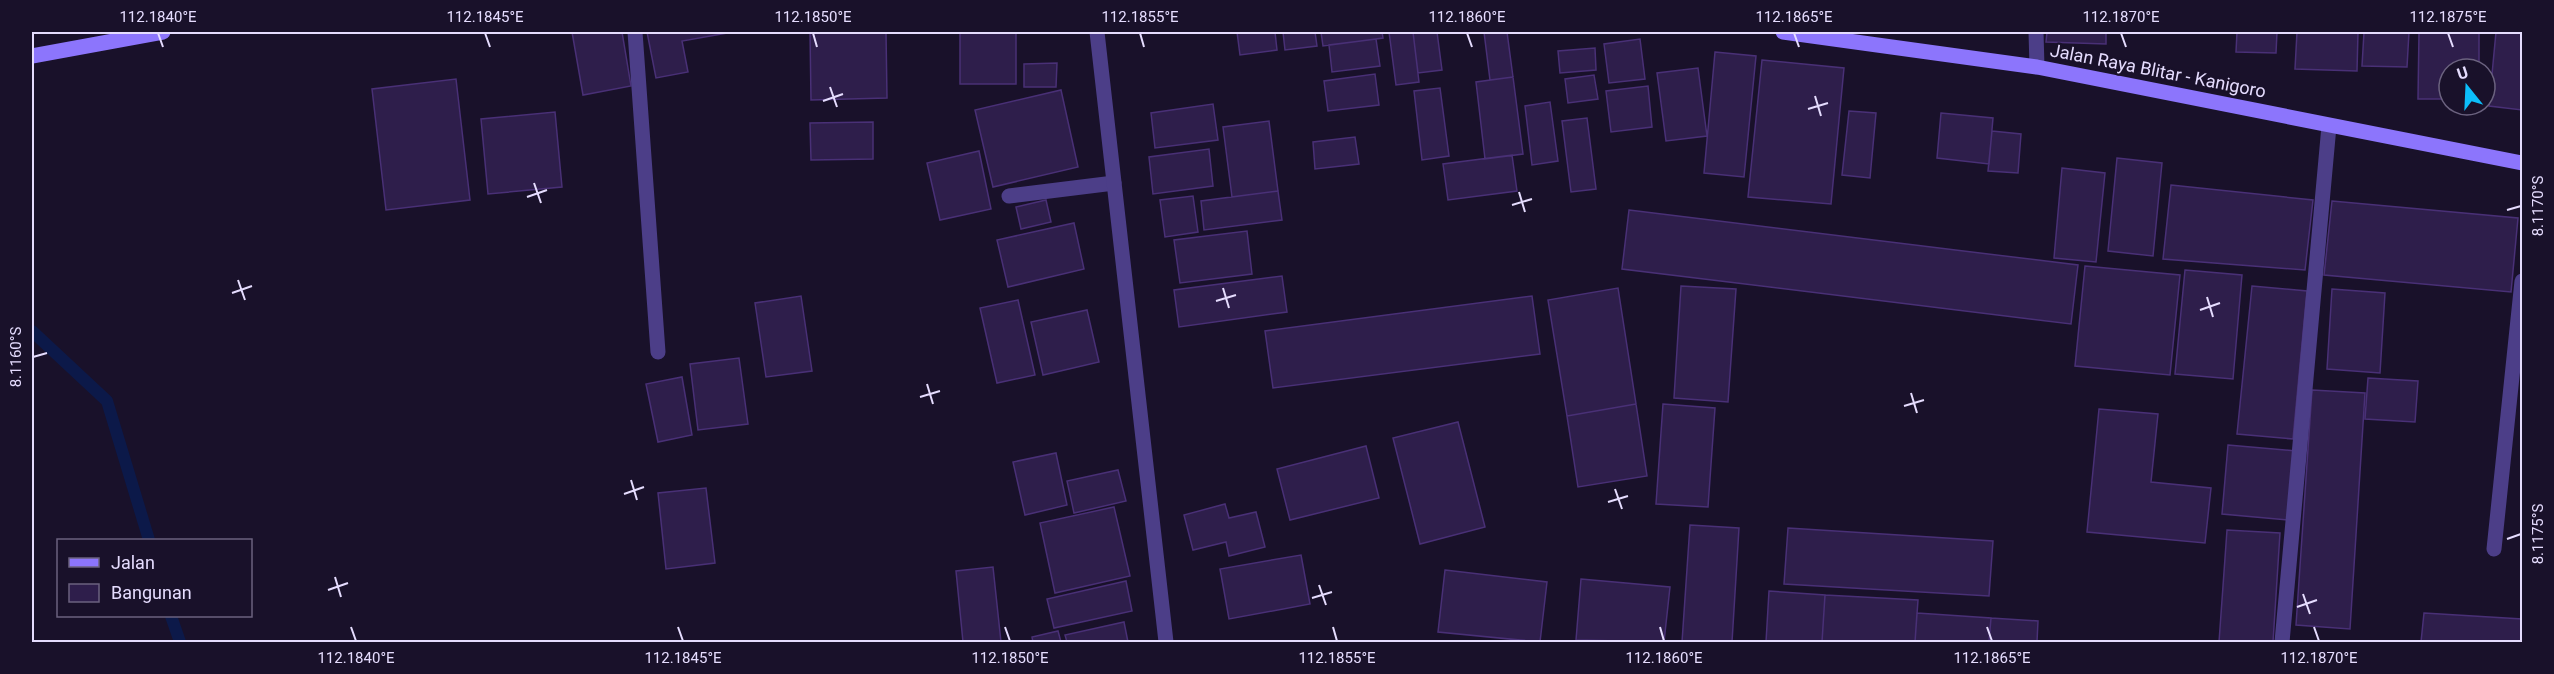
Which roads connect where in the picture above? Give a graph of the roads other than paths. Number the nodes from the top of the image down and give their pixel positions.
1 (163, 32) edge
2 (635, 32) edge
3 (1097, 32) edge
4 (1783, 32) edge
5 (2036, 32) edge
6 (32, 56) edge
7 (2037, 67) junction
8 (2330, 126) junction
9 (2523, 163) edge
10 (1114, 183) junction
11 (1009, 196) dead end
12 (2523, 281) edge
13 (658, 352) dead end
14 (2494, 549) dead end
15 (1166, 642) edge
16 (2282, 642) edge

1 - 6 main road
2 - 13 street
3 - 10 street
4 - 7 main road, Jalan Raya Blitar - Kanigoro
5 - 7 street
7 - 8 main road, Jalan Raya Blitar - Kanigoro
8 - 9 main road, Jalan Raya Blitar - Kanigoro
8 - 16 street
10 - 11 street
10 - 15 street
12 - 14 street

